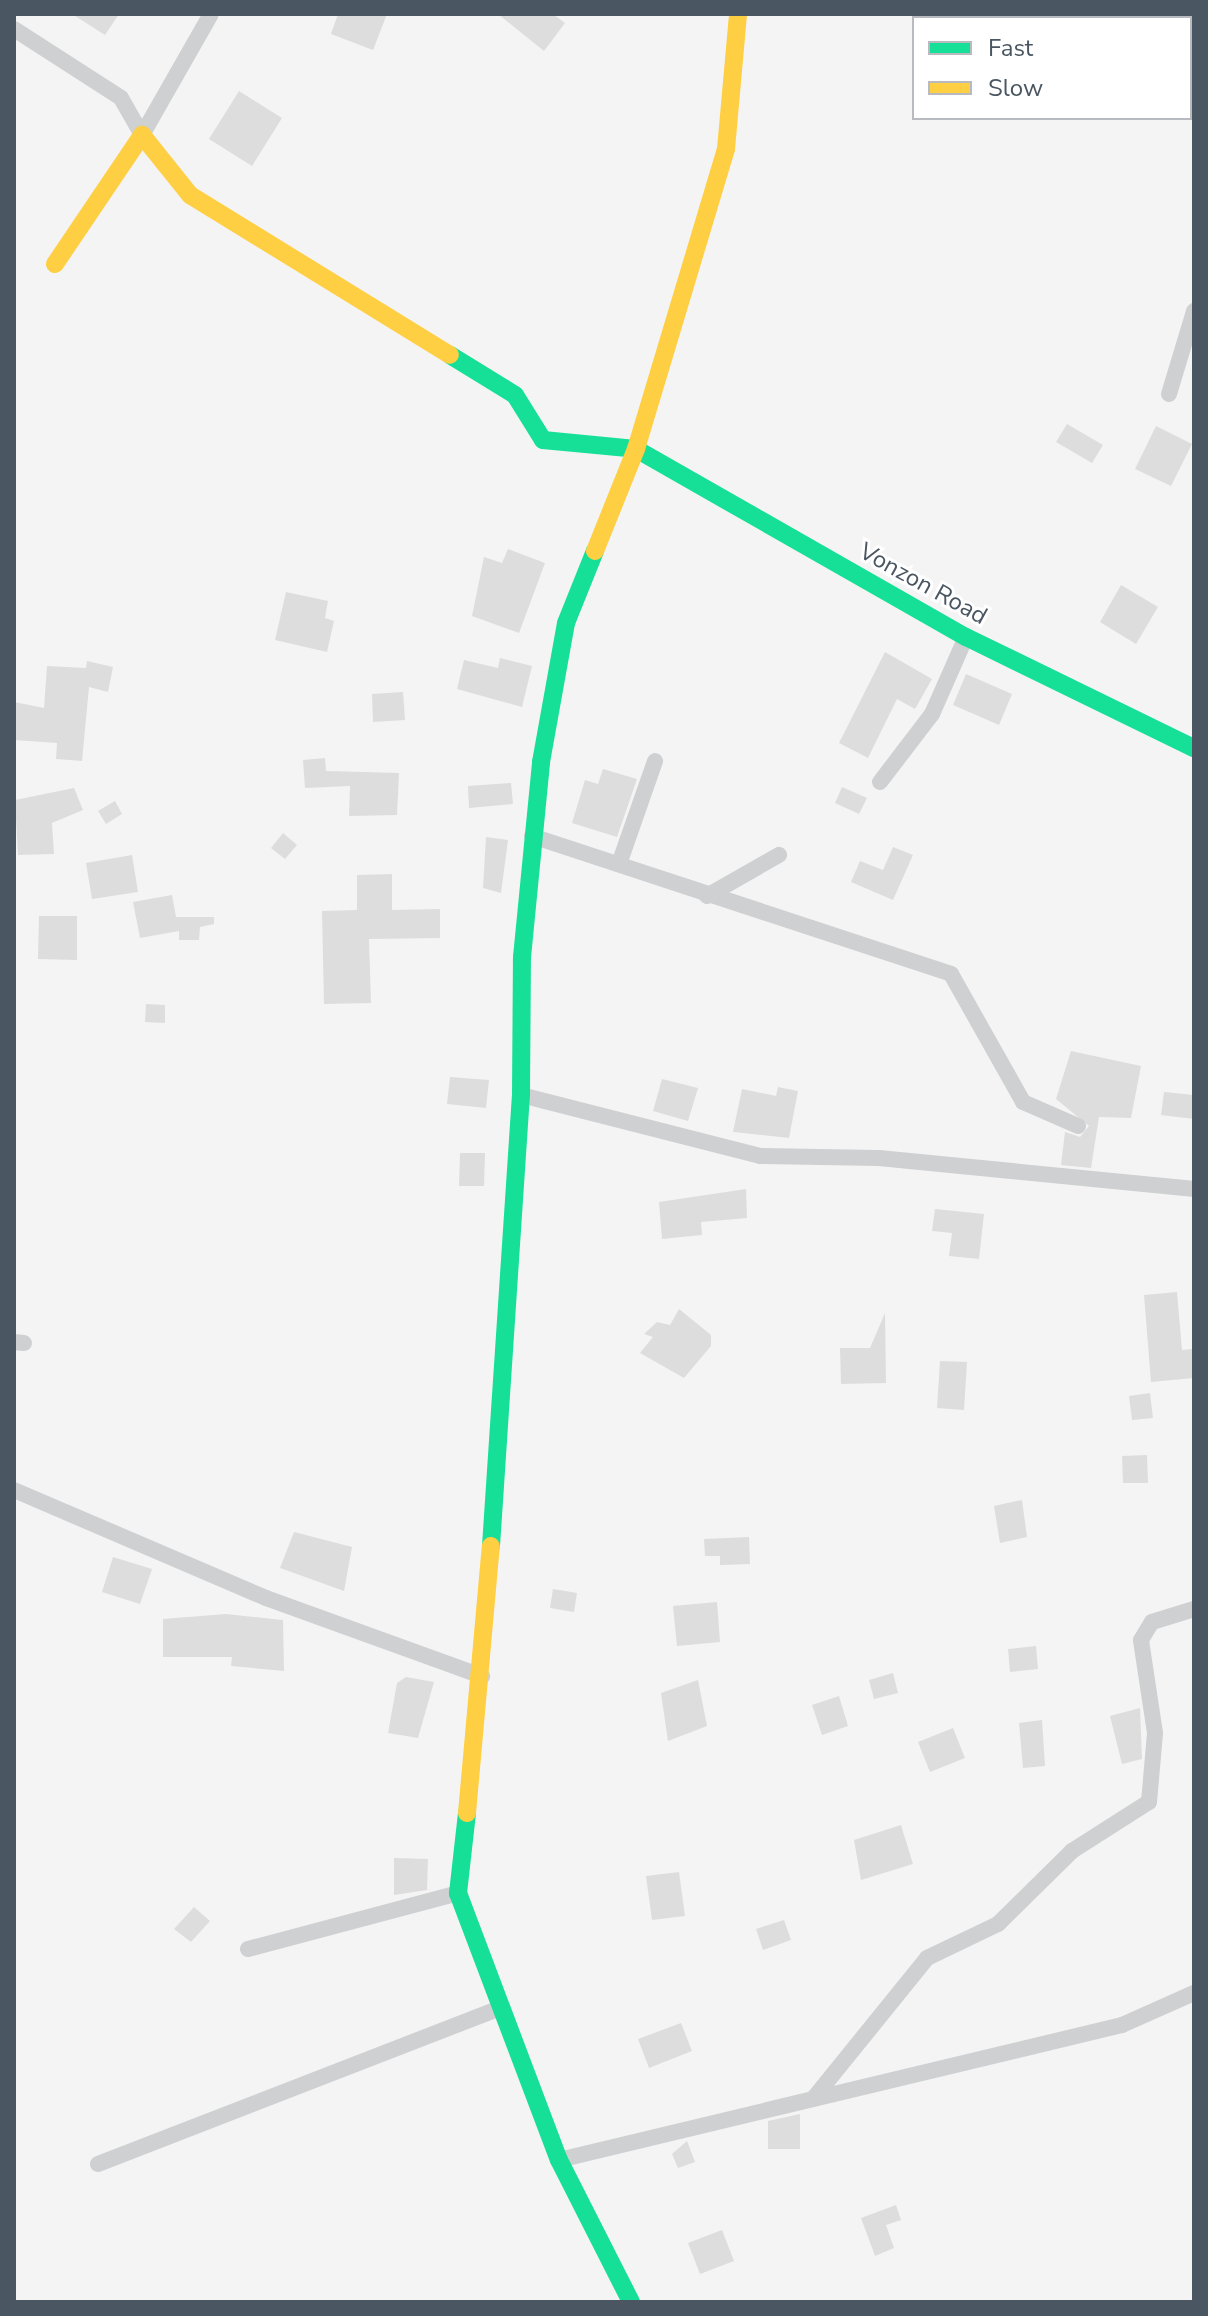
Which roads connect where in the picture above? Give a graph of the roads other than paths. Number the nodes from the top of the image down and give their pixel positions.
1 (211, 14) edge
2 (738, 14) edge
3 (14, 29) edge
4 (142, 135) junction
5 (55, 264) dead end
6 (1194, 311) edge
7 (1169, 394) dead end
8 (636, 449) junction
9 (966, 637) junction
10 (1194, 748) edge
11 (655, 761) dead end
12 (880, 782) dead end
13 (532, 836) junction
14 (779, 855) dead end
15 (619, 864) junction
16 (707, 896) junction
17 (521, 1095) junction
18 (1078, 1126) dead end
19 (1194, 1189) edge
20 (14, 1490) edge
21 (1194, 1609) edge
22 (482, 1676) junction
23 (458, 1893) junction
24 (248, 1949) dead end
25 (1194, 1993) edge
26 (497, 2009) junction
27 (813, 2099) junction
28 (559, 2160) junction
29 (98, 2164) dead end
30 (631, 2302) edge

1 - 4 street
2 - 8 main road
3 - 4 street
4 - 5 main road
4 - 8 main road
6 - 7 street
8 - 9 main road, Vonzon Road
8 - 13 main road
9 - 10 main road, Vonzon Road
9 - 12 street
11 - 15 street
13 - 15 street
13 - 17 main road
14 - 16 street
15 - 16 street
16 - 18 street
17 - 19 street
17 - 22 main road
20 - 22 street
21 - 27 street
22 - 23 main road
23 - 24 street
23 - 26 main road
25 - 27 street
26 - 28 main road
26 - 29 street
27 - 28 street
28 - 30 main road

